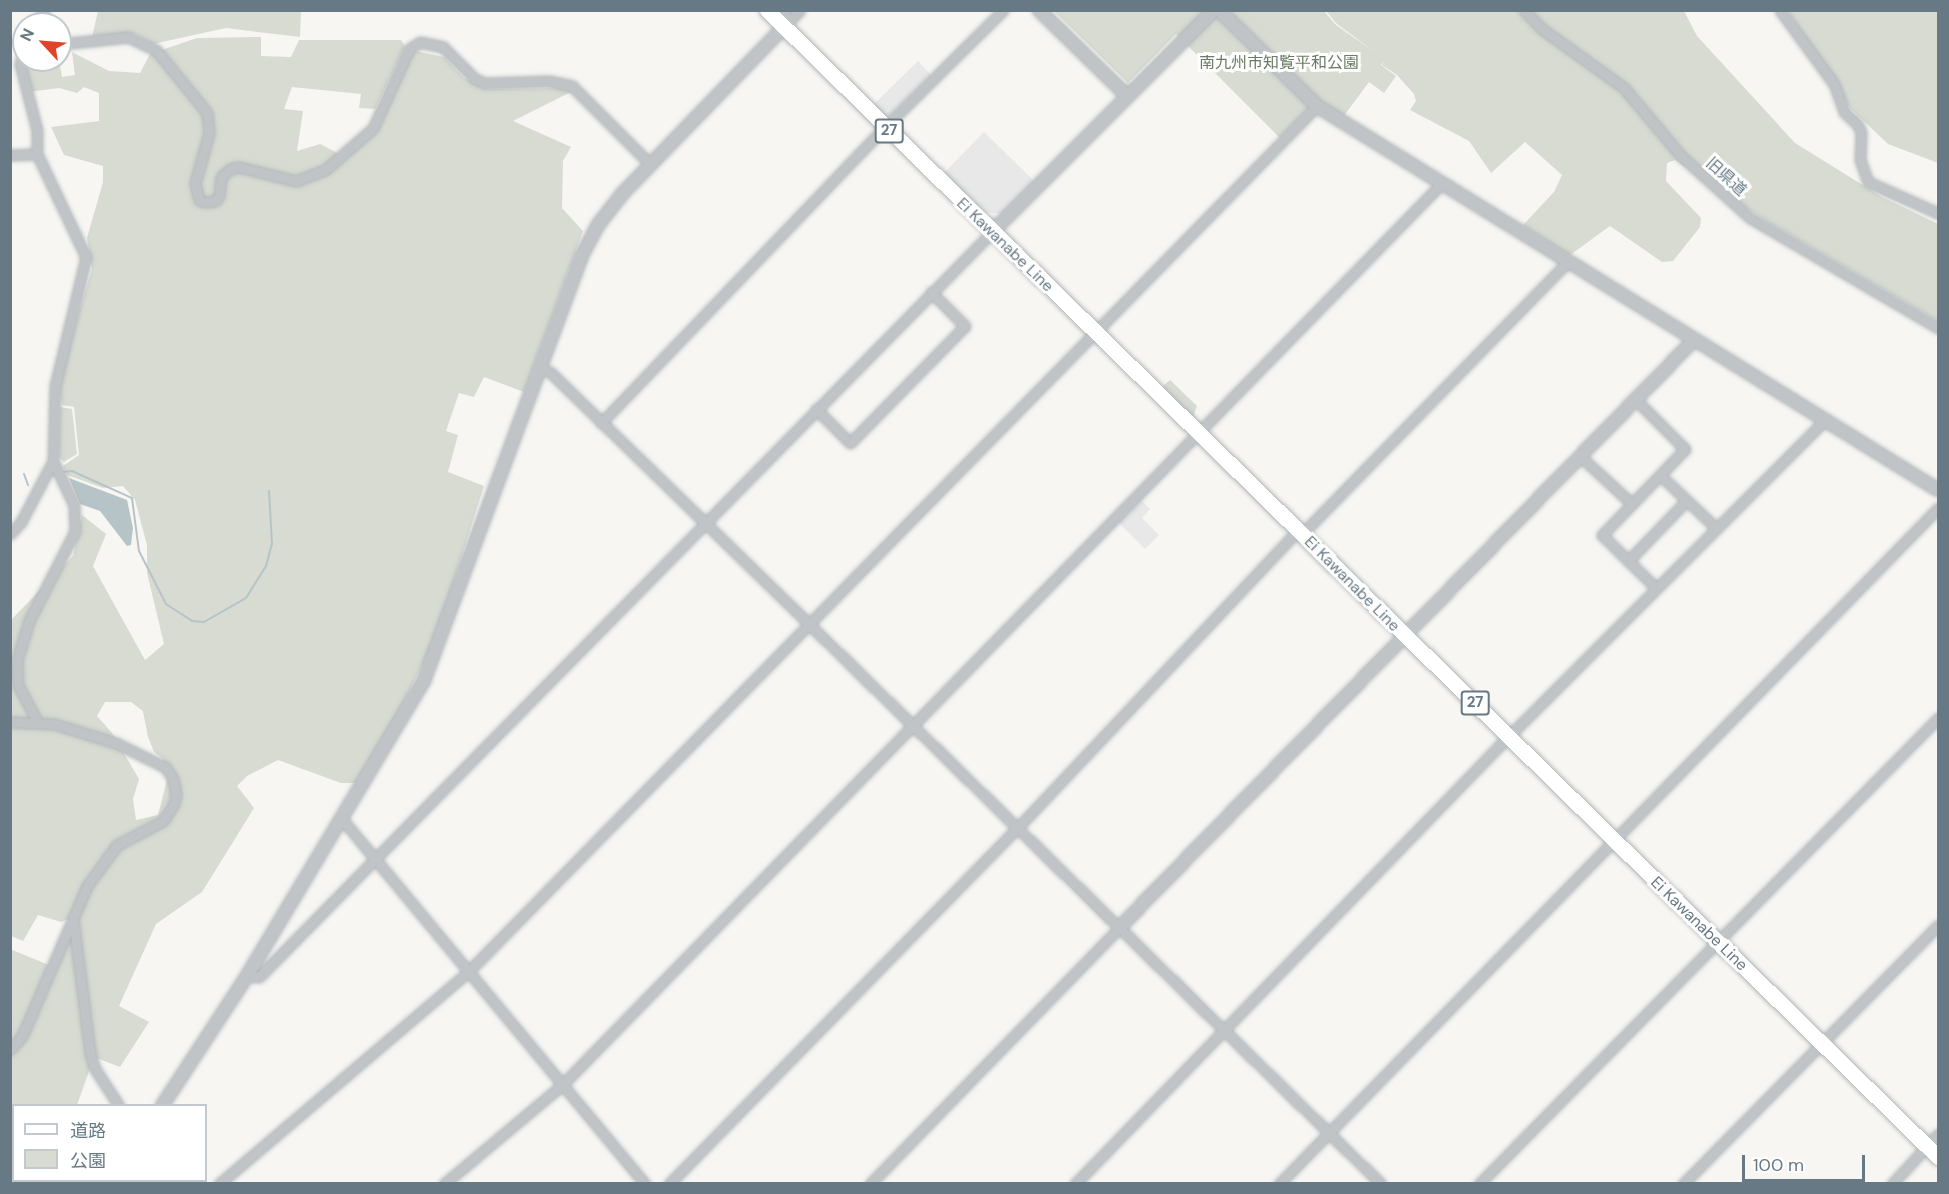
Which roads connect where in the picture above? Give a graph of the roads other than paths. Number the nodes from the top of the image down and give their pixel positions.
1 (767, 10) edge
2 (785, 10) edge
3 (800, 10) edge
4 (1003, 10) edge
5 (1039, 10) edge
6 (1214, 10) edge
7 (1219, 10) edge
8 (1524, 10) edge
9 (1780, 10) edge
10 (784, 27) junction
11 (72, 43) edge
12 (22, 72) edge
13 (1127, 96) junction
14 (1317, 106) junction
15 (885, 128) junction
16 (37, 154) junction
17 (10, 155) edge
18 (650, 164) junction
19 (1441, 184) junction
20 (1938, 213) edge
21 (992, 232) junction
22 (1568, 261) junction
23 (931, 292) junction
24 (1938, 328) edge
25 (1094, 333) junction
26 (1694, 340) junction
27 (539, 368) junction
28 (1635, 399) junction
29 (816, 409) junction
30 (1824, 420) junction
31 (601, 423) junction
32 (1198, 434) junction
33 (1580, 456) junction
34 (53, 461) junction
35 (1660, 475) junction
36 (1938, 490) edge
37 (1686, 501) junction
38 (1632, 504) junction
39 (1938, 508) edge
40 (704, 523) junction
41 (1715, 527) junction
42 (1300, 532) junction
43 (10, 534) edge
44 (1628, 561) junction
45 (1656, 588) junction
46 (809, 624) junction
47 (1405, 636) junction
48 (1938, 718) edge
49 (37, 721) junction
50 (10, 722) edge
51 (913, 726) junction
52 (1509, 736) junction
53 (342, 819) junction
54 (1016, 826) junction
55 (1612, 840) junction
56 (375, 858) junction
57 (73, 918) junction
58 (1938, 925) edge
59 (1119, 928) junction
60 (1717, 941) junction
61 (468, 972) junction
62 (247, 976) junction
63 (1225, 1030) junction
64 (1822, 1043) junction
65 (10, 1050) edge
66 (562, 1085) junction
67 (118, 1104) edge
68 (163, 1104) edge
69 (1328, 1132) junction
70 (1938, 1134) edge
71 (1933, 1151) edge
72 (219, 1184) edge
73 (444, 1184) edge
74 (645, 1184) edge
75 (669, 1184) edge
76 (870, 1184) edge
77 (1075, 1184) edge
78 (1278, 1184) edge
79 (1381, 1184) edge
80 (1479, 1184) edge
81 (1683, 1184) edge
82 (1892, 1184) edge

1 - 10 main road, Ei Kawanabe Line / 27
2 - 10 street
3 - 10 street
4 - 15 street
5 - 13 street
6 - 13 street
7 - 14 street
8 - 24 street, 旧県道
9 - 20 street
10 - 15 main road, Ei Kawanabe Line / 27
10 - 18 street
11 - 18 street
12 - 16 street
13 - 21 street
14 - 19 street
14 - 25 street
15 - 21 main road, Ei Kawanabe Line / 27
15 - 31 street
16 - 17 street
16 - 34 street
18 - 27 street
19 - 22 street
19 - 32 street
21 - 23 street
21 - 25 main road, Ei Kawanabe Line / 27
22 - 26 street
22 - 42 street
23 - 29 street
23 - 29 street
25 - 32 main road, Ei Kawanabe Line / 27
25 - 46 street
26 - 28 street
26 - 30 street
27 - 31 street
27 - 53 street
28 - 33 street
28 - 35 street
29 - 40 street
30 - 36 street
30 - 41 street
31 - 40 street
32 - 42 main road, Ei Kawanabe Line / 27
32 - 51 street
33 - 38 street
33 - 47 street
34 - 43 street
34 - 49 street
35 - 37 street
35 - 38 street
37 - 41 street
37 - 44 street
38 - 44 street
39 - 55 street
40 - 46 street
40 - 56 street
41 - 45 street
42 - 47 main road, Ei Kawanabe Line / 27
42 - 54 street
44 - 45 street
45 - 52 street
46 - 51 street
46 - 61 street
47 - 52 main road, Ei Kawanabe Line / 27
47 - 59 street
48 - 60 street
49 - 50 street
49 - 57 street
51 - 54 street
51 - 66 street
52 - 55 main road, Ei Kawanabe Line / 27
52 - 63 street
53 - 56 street
53 - 62 street
54 - 59 street
54 - 75 street
55 - 60 main road, Ei Kawanabe Line / 27
55 - 69 street
56 - 61 street
56 - 62 street
57 - 65 street
57 - 67 street
58 - 64 street
59 - 63 street
59 - 76 street
60 - 64 main road, Ei Kawanabe Line / 27
60 - 80 street
61 - 66 street
61 - 72 street
62 - 68 street
63 - 69 street
63 - 77 street
64 - 71 main road, Ei Kawanabe Line / 27
64 - 81 street
66 - 73 street
66 - 74 street
69 - 78 street
69 - 79 street
70 - 71 street
71 - 82 street

